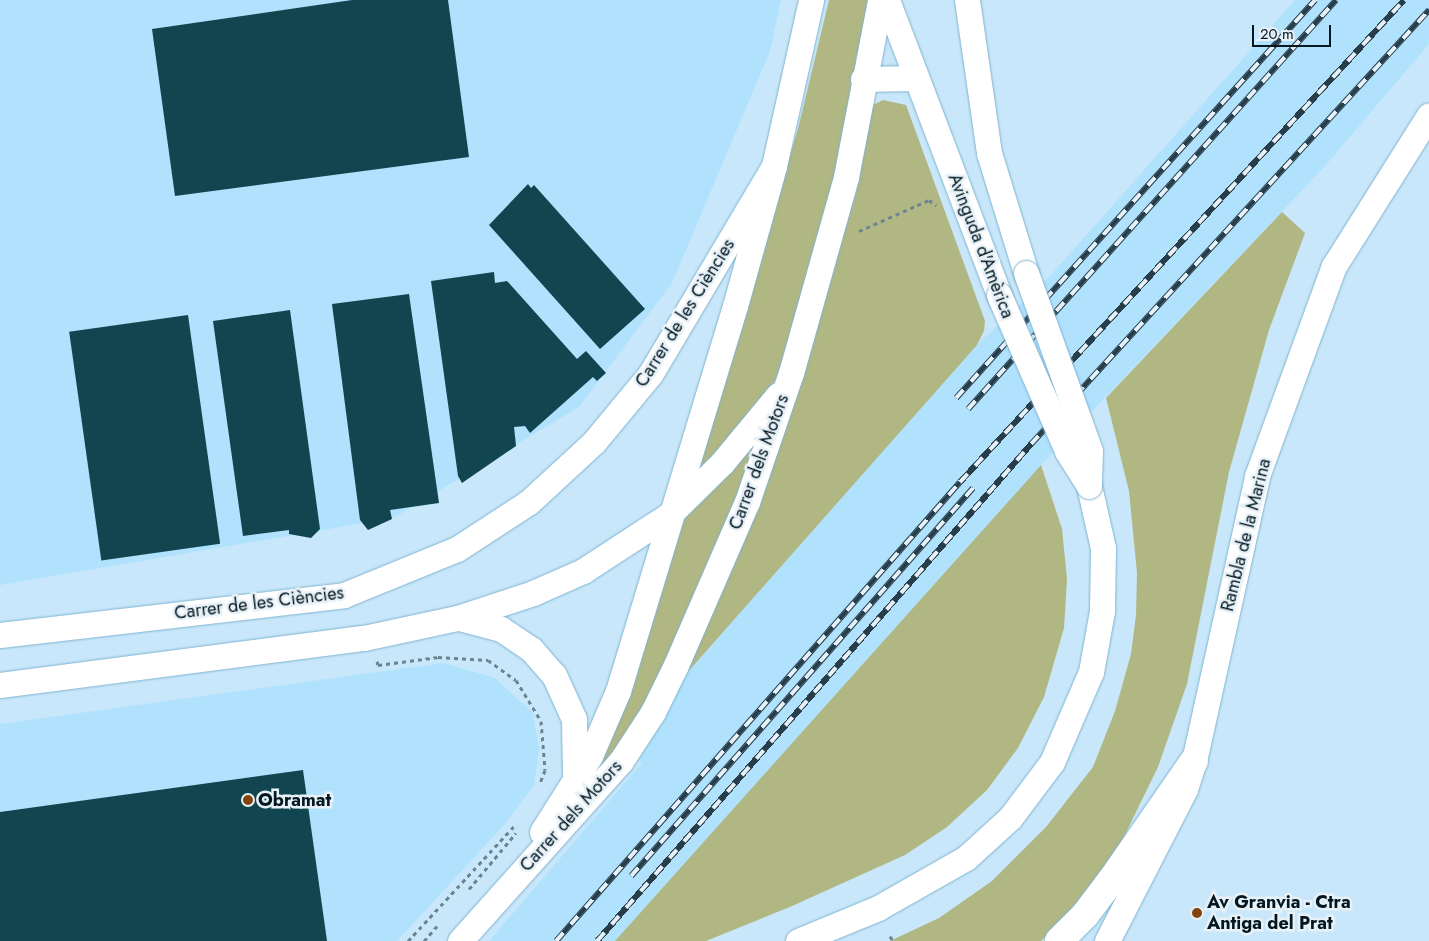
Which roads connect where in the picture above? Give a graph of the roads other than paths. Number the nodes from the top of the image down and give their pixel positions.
1 (811, 0) edge
2 (880, 0) edge
3 (886, 0) edge
4 (966, 0) edge
5 (916, 78) junction
6 (863, 79) junction
7 (1429, 115) edge
8 (774, 166) junction
9 (791, 373) junction
10 (1089, 486) junction
11 (669, 516) junction
12 (456, 618) junction
13 (0, 635) edge
14 (0, 685) edge
15 (1194, 761) junction
16 (574, 781) junction
17 (509, 884) junction
18 (460, 941) edge
19 (798, 941) edge
20 (1059, 941) edge
21 (1107, 941) edge

1 - 8 street, Carrer dels Motors
2 - 6 street, Carrer dels Motors
3 - 5 street, Avinguda d'Amèrica
4 - 10 street, Avinguda d'Amèrica, bridge
5 - 6 street
5 - 10 street, Avinguda d'Amèrica, bridge
6 - 9 street, Carrer dels Motors
7 - 15 street, Rambla de la Marina
8 - 11 street, Carrer dels Motors
8 - 13 street, Carrer de les Ciències
9 - 11 street, Carrer dels Motors
9 - 17 street, Carrer dels Motors
10 - 19 street, Avinguda d'Amèrica
11 - 12 street
11 - 16 street, Carrer dels Motors
12 - 14 street
12 - 16 street
15 - 20 highway
15 - 21 street, Rambla de la Marina
16 - 17 street, Carrer dels Motors
17 - 18 street

